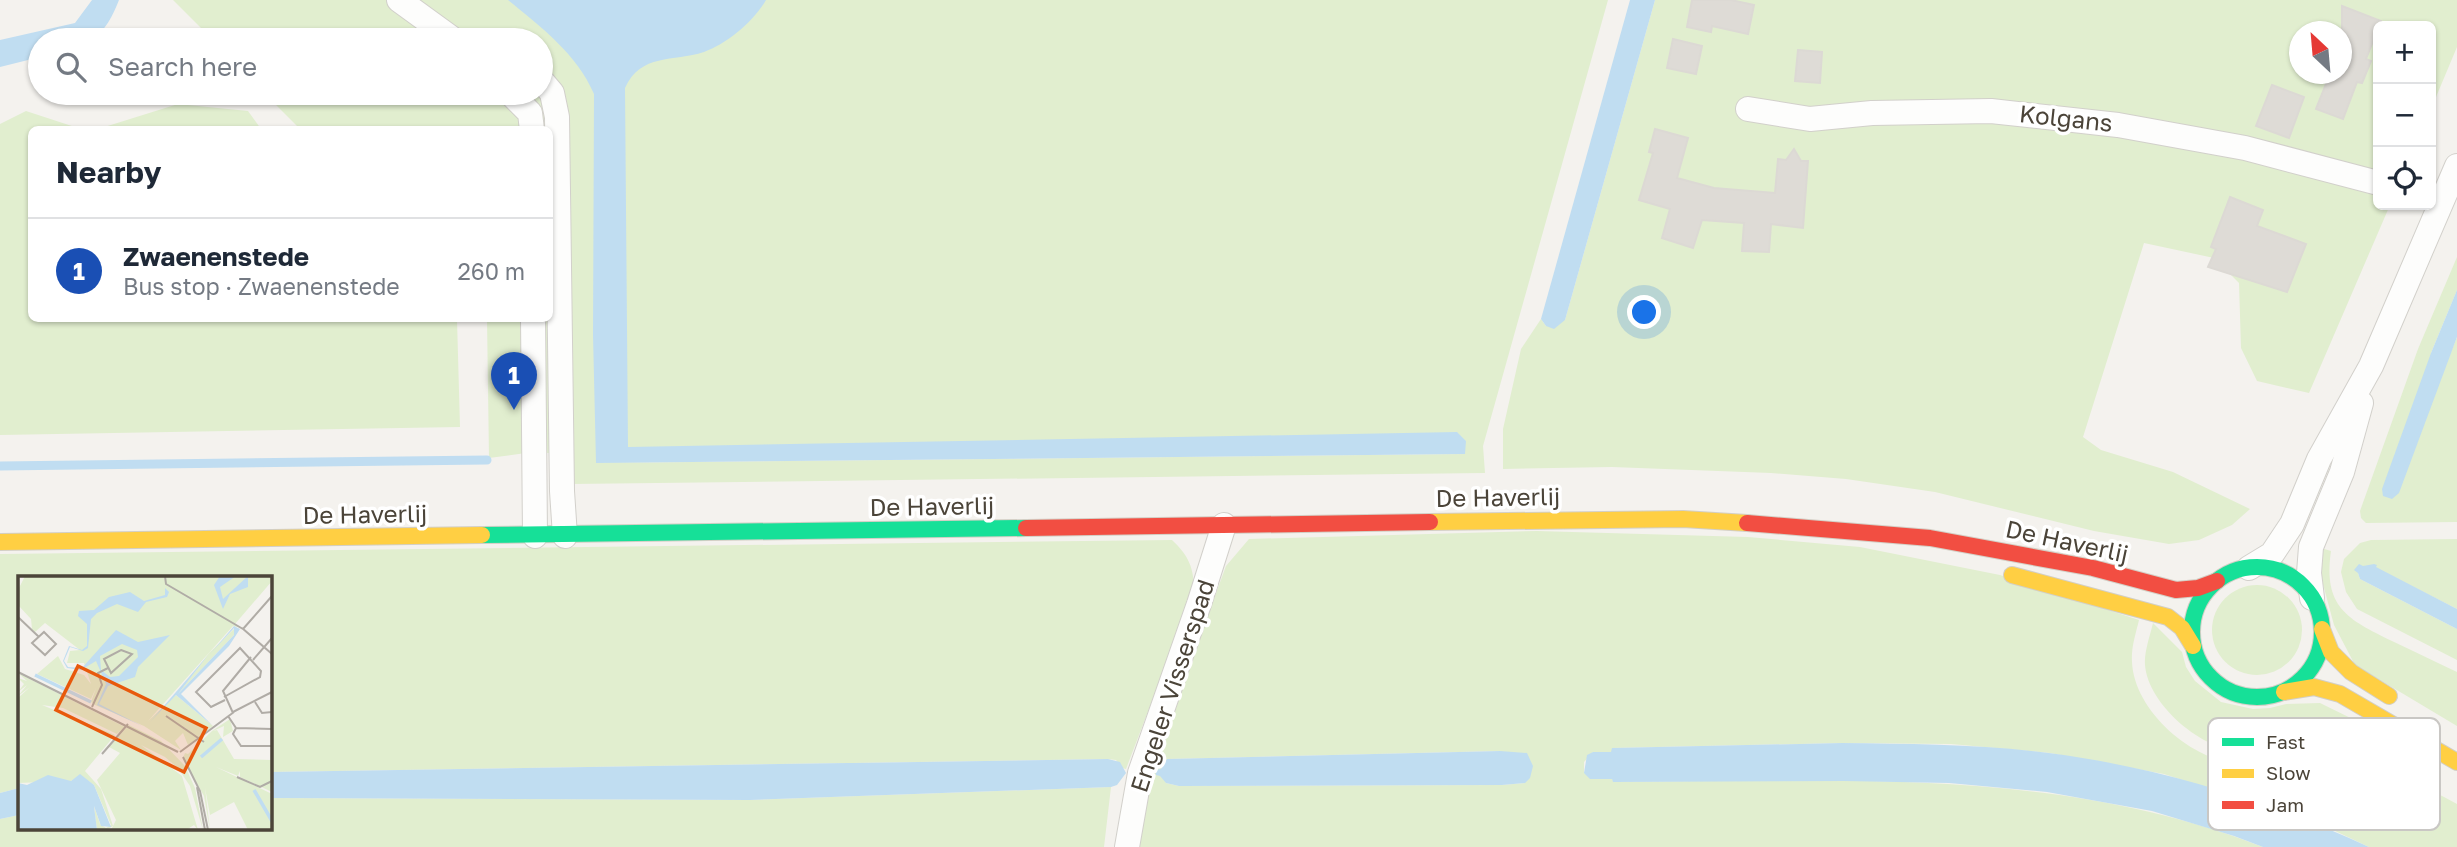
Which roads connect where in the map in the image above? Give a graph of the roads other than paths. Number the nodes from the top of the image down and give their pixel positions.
1 (399, 0) edge
2 (441, 28) edge
3 (553, 98) edge
4 (522, 105) edge
5 (1748, 109) dead end
6 (532, 126) edge
7 (2457, 166) edge
8 (2373, 182) edge
9 (2443, 201) edge
10 (533, 322) edge
11 (2371, 366) junction
12 (1224, 525) junction
13 (1863, 534) junction
14 (535, 536) junction
15 (565, 536) junction
16 (0, 542) edge
17 (1927, 554) dead end
18 (2249, 568) junction
19 (1991, 570) dead end
20 (2217, 581) junction
21 (2312, 598) junction
22 (2322, 629) junction
23 (2193, 646) junction
24 (2284, 692) junction
25 (2398, 701) dead end
26 (2381, 718) edge
27 (2440, 752) edge
28 (2457, 762) edge
29 (1127, 847) edge

1 - 2 street
3 - 15 street
4 - 6 street
5 - 8 street, Kolgans
7 - 9 street
9 - 11 street
10 - 14 street
11 - 18 street
11 - 21 street
12 - 13 street, De Haverlij
12 - 15 street, De Haverlij
12 - 29 street, Engeler Visserspad
13 - 17 street, De Haverlij
13 - 20 street, De Haverlij
14 - 15 street, De Haverlij
14 - 16 street, De Haverlij
18 - 20 street
18 - 21 street
19 - 23 street, De Haverlij
20 - 23 street
21 - 22 street
22 - 24 street
22 - 25 street
23 - 24 street
24 - 26 street
27 - 28 street

